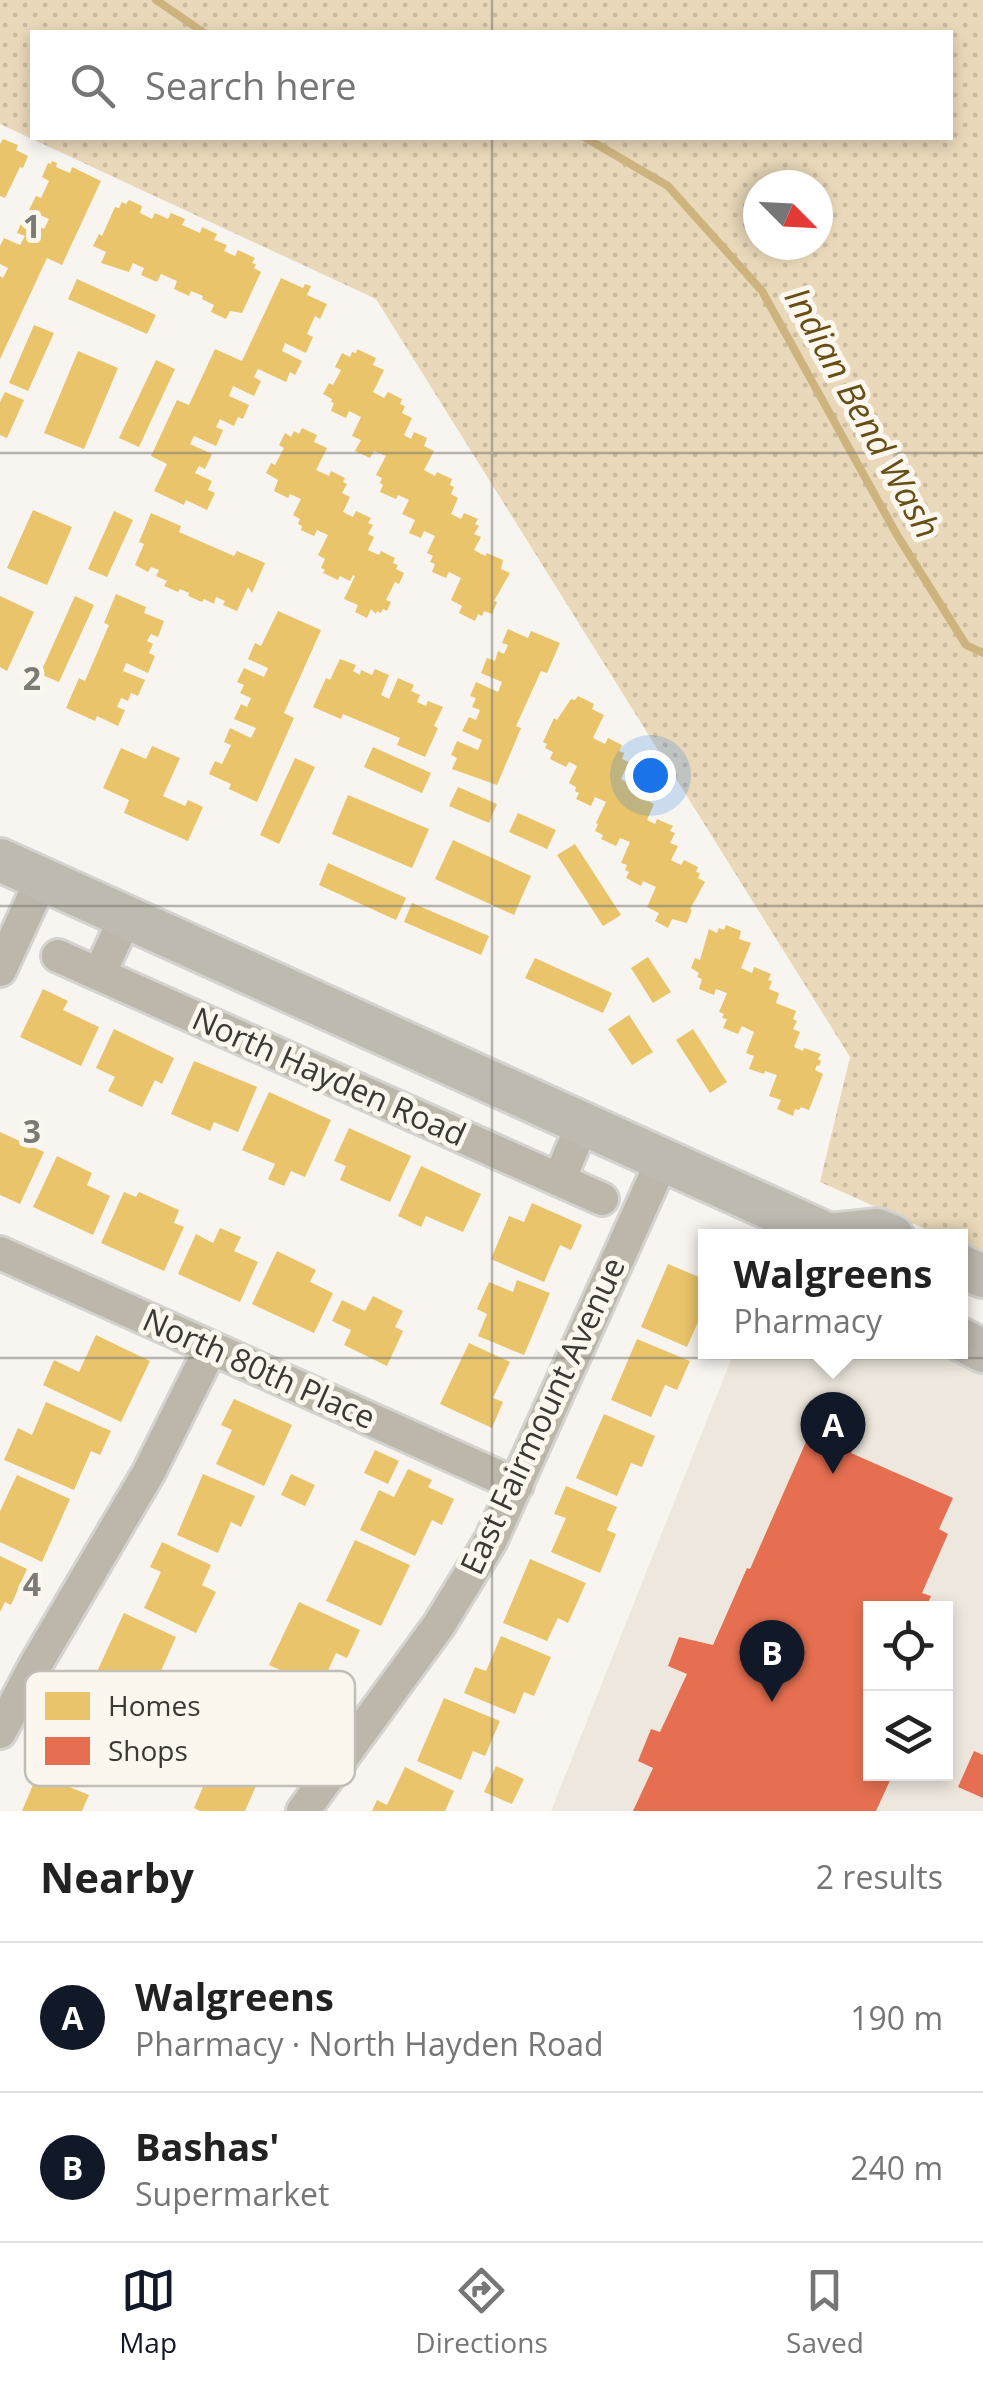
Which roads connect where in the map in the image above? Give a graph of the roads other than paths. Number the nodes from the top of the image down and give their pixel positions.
1 (0, 860) edge
2 (42, 879) junction
3 (127, 915) junction
4 (58, 956) dead end
5 (0, 970) edge
6 (99, 974) junction
7 (583, 1122) junction
8 (663, 1159) junction
9 (559, 1180) junction
10 (602, 1199) dead end
11 (814, 1229) edge
12 (0, 1253) edge
13 (212, 1348) junction
14 (517, 1485) junction
15 (32, 1671) edge
16 (25, 1685) edge
17 (0, 1732) edge
18 (355, 1740) edge
19 (321, 1786) edge
20 (303, 1811) edge

1 - 2 main road, North Hayden Road
2 - 3 main road, North Hayden Road
2 - 5 street
3 - 6 street
3 - 7 main road, North Hayden Road
4 - 6 street, North Hayden Road
6 - 9 street, North Hayden Road
7 - 8 main road, North Hayden Road
7 - 9 street
8 - 11 main road, North Hayden Road
8 - 14 street, East Fairmount Avenue
9 - 10 street, North Hayden Road
12 - 13 street, North 80th Place
13 - 14 street, North 80th Place
13 - 15 street
14 - 18 street, East Fairmount Avenue
16 - 17 street
19 - 20 street, East Fairmount Avenue

